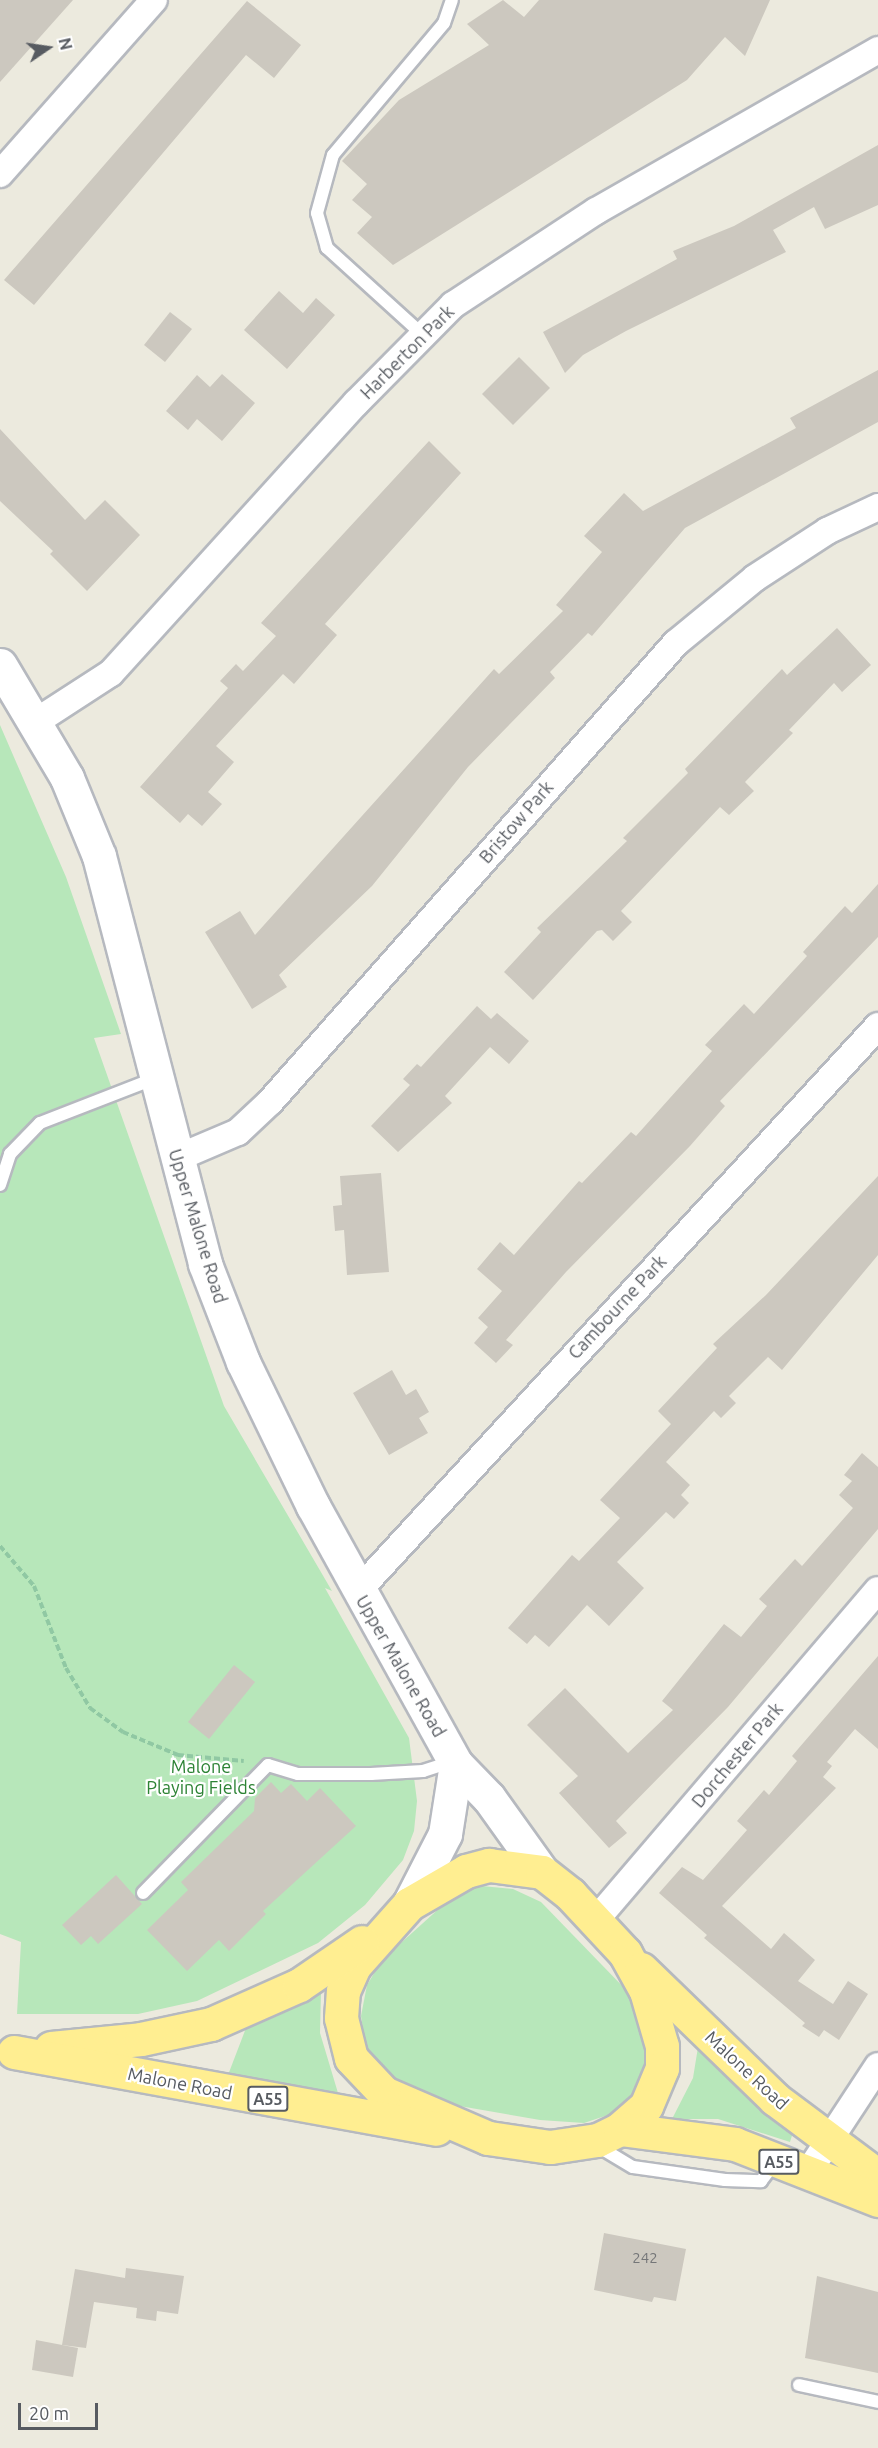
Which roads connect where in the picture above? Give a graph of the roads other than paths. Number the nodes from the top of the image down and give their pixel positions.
1 (154, 0) edge
2 (452, 0) edge
3 (878, 50) edge
4 (0, 174) edge
5 (423, 335) junction
6 (878, 507) edge
7 (0, 664) edge
8 (37, 721) junction
9 (878, 1026) edge
10 (157, 1078) junction
11 (177, 1158) junction
12 (0, 1185) edge
13 (878, 1590) edge
14 (358, 1591) junction
15 (455, 1762) junction
16 (542, 1872) junction
17 (143, 1893) dead end
18 (401, 1911) junction
19 (595, 1921) junction
20 (625, 1953) junction
21 (7, 2052) edge
22 (878, 2066) edge
23 (488, 2138) junction
24 (610, 2138) junction
25 (828, 2139) junction
26 (777, 2160) junction
27 (807, 2174) junction
28 (878, 2176) edge
29 (878, 2200) edge
30 (799, 2385) dead end
31 (878, 2402) edge

1 - 4 street
2 - 5 lane
3 - 5 street, Harberton Park
5 - 8 street, Harberton Park
6 - 11 street, Bristow Park
7 - 8 main road, Upper Malone Road
8 - 10 main road, Upper Malone Road
9 - 14 street, Cambourne Park
10 - 11 main road, Upper Malone Road
10 - 12 lane
11 - 14 main road, Upper Malone Road
13 - 19 street, Dorchester Park
14 - 15 main road, Upper Malone Road
15 - 16 main road, Upper Malone Road
15 - 17 lane
15 - 18 main road
16 - 18 highway, A55
16 - 19 highway, A55
18 - 21 highway, Malone Road / A55
18 - 23 highway, A55
19 - 20 highway, A55
20 - 24 highway, A55
20 - 25 highway, Malone Road / A55
21 - 23 highway, Malone Road / A55
22 - 25 street
23 - 24 highway, A55
24 - 26 highway, A55
24 - 26 lane
25 - 27 street
25 - 28 highway, Malone Road / A55
26 - 27 highway, A55
27 - 29 highway, A55
30 - 31 lane

